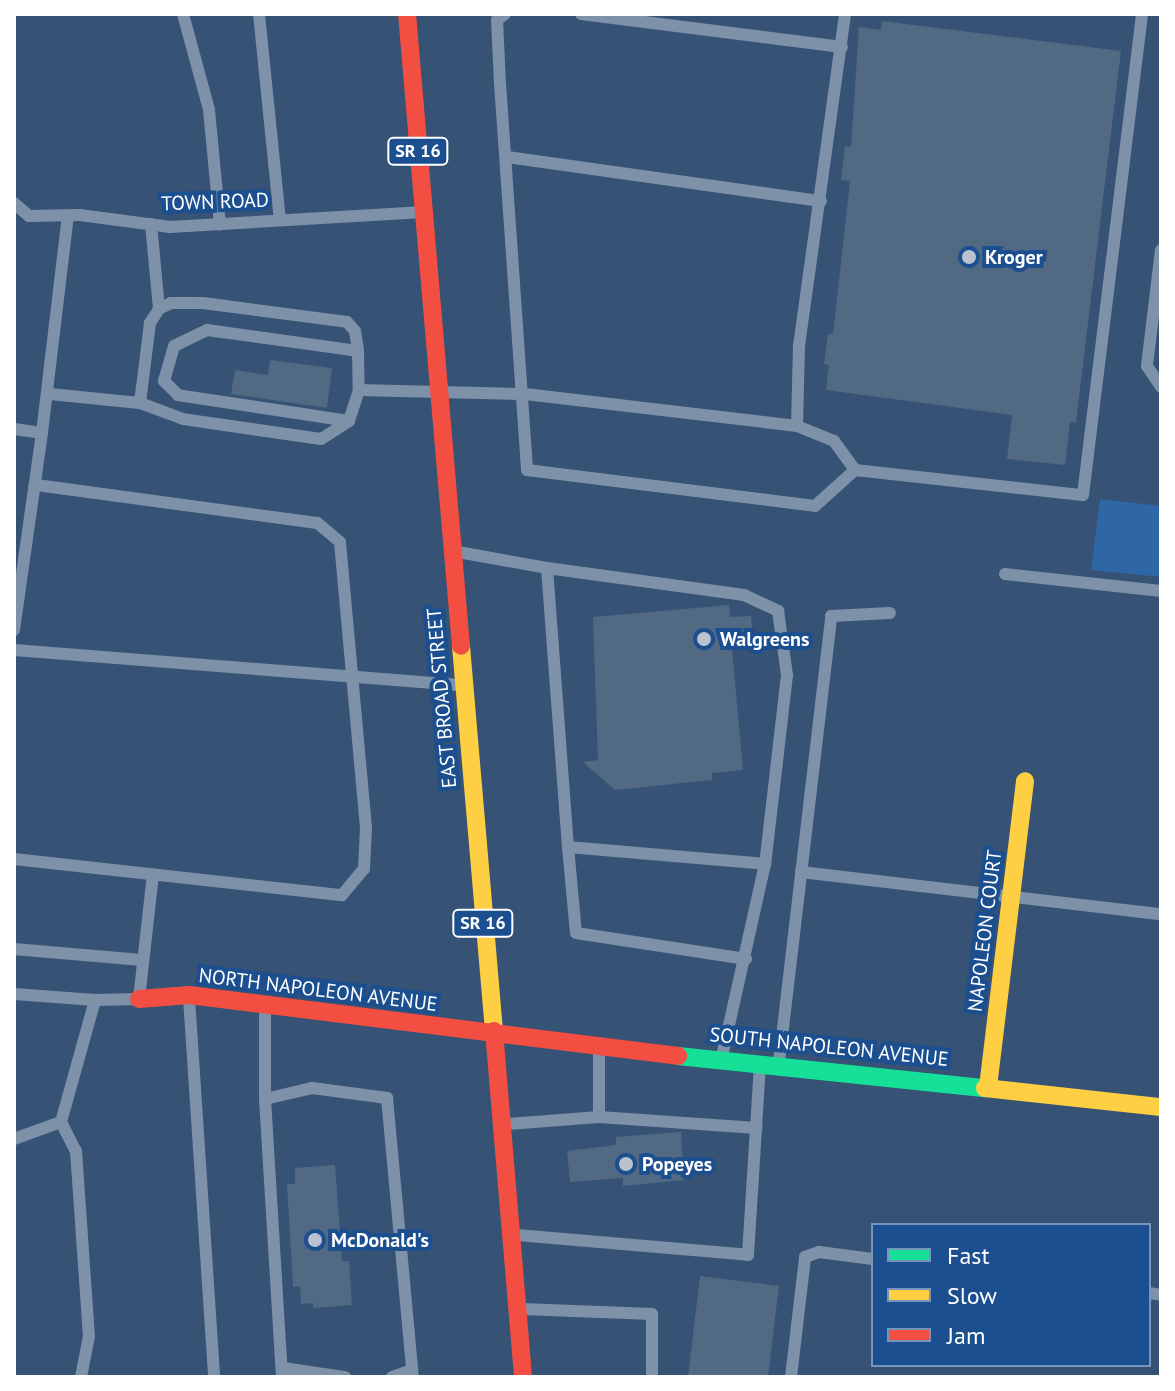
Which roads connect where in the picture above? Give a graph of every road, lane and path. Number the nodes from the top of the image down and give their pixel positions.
1 (183, 14) edge
2 (259, 14) edge
3 (407, 14) edge
4 (505, 14) edge
5 (581, 14) edge
6 (845, 14) edge
7 (1142, 14) edge
8 (842, 47) junction
9 (507, 157) junction
10 (821, 201) junction
11 (14, 203) edge
12 (423, 212) junction
13 (68, 216) junction
14 (280, 220) junction
15 (151, 224) junction
16 (220, 224) junction
17 (1161, 250) edge
18 (159, 309) junction
19 (358, 351) junction
20 (1161, 387) edge
21 (359, 390) junction
22 (50, 394) junction
23 (439, 394) junction
24 (525, 394) junction
25 (140, 403) junction
26 (349, 421) junction
27 (797, 426) junction
28 (14, 429) edge
29 (42, 433) junction
30 (855, 470) junction
31 (35, 485) junction
32 (451, 551) junction
33 (547, 568) junction
34 (1005, 574) dead end
35 (1161, 591) edge
36 (890, 613) dead end
37 (14, 630) edge
38 (14, 650) edge
39 (352, 679) junction
40 (462, 686) junction
41 (1025, 781) dead end
42 (568, 847) junction
43 (14, 859) edge
44 (765, 864) junction
45 (801, 872) junction
46 (153, 875) junction
47 (1011, 893) junction
48 (1161, 914) edge
49 (14, 949) edge
50 (746, 959) junction
51 (142, 960) junction
52 (14, 994) edge
53 (189, 995) junction
54 (139, 999) junction
55 (95, 1000) junction
56 (265, 1003) junction
57 (492, 1036) junction
58 (599, 1046) junction
59 (722, 1057) junction
60 (760, 1060) junction
61 (779, 1062) junction
62 (988, 1087) junction
63 (265, 1099) junction
64 (1161, 1107) edge
65 (599, 1117) junction
66 (61, 1122) junction
67 (499, 1125) junction
68 (757, 1128) junction
69 (14, 1139) edge
70 (510, 1234) junction
71 (871, 1259) edge
72 (516, 1309) junction
73 (282, 1372) edge
74 (413, 1374) edge
75 (81, 1377) edge
76 (214, 1377) edge
77 (345, 1377) edge
78 (392, 1377) edge
79 (523, 1377) edge
80 (652, 1377) edge
81 (791, 1377) edge

1 - 16 lane
2 - 14 lane
3 - 12 main road, EAST BROAD STREET / SR 16
4 - 9 lane
5 - 8 lane
6 - 8 lane
7 - 30 lane
8 - 10 lane
9 - 10 lane
9 - 24 lane
10 - 27 lane
11 - 13 lane, TOWN ROAD
12 - 14 lane, TOWN ROAD
12 - 23 main road, EAST BROAD STREET / SR 16
13 - 15 lane, TOWN ROAD
13 - 22 lane
14 - 16 lane, TOWN ROAD
15 - 16 lane, TOWN ROAD
15 - 18 lane
17 - 20 lane
18 - 19 lane
18 - 25 lane
19 - 21 lane
19 - 26 lane
21 - 23 lane
21 - 26 lane
22 - 25 lane
22 - 29 lane
23 - 24 lane
23 - 32 main road, EAST BROAD STREET / SR 16
24 - 27 lane
24 - 30 lane
25 - 26 lane
27 - 30 lane
28 - 29 lane
29 - 31 lane
31 - 37 lane
31 - 39 lane
32 - 33 lane
32 - 40 main road, EAST BROAD STREET / SR 16
33 - 42 lane
33 - 44 lane
34 - 35 lane
36 - 45 lane
38 - 39 lane
39 - 40 lane
39 - 46 lane
40 - 57 main road, EAST BROAD STREET / SR 16
41 - 47 main road, NAPOLEON COURT
42 - 44 lane
42 - 50 lane
43 - 46 lane
44 - 50 lane
45 - 47 lane
45 - 61 lane
46 - 51 lane
47 - 48 lane
47 - 62 main road, NAPOLEON COURT
49 - 51 lane
50 - 59 lane
51 - 54 lane
52 - 55 lane
53 - 54 main road, NORTH NAPOLEON AVENUE
53 - 56 main road, NORTH NAPOLEON AVENUE
53 - 76 lane
54 - 55 lane
55 - 66 lane
56 - 57 main road, NORTH NAPOLEON AVENUE
56 - 63 lane
57 - 58 main road, SOUTH NAPOLEON AVENUE
57 - 67 main road, EAST BROAD STREET / SR 16
58 - 59 main road, SOUTH NAPOLEON AVENUE
58 - 65 lane
59 - 60 main road, SOUTH NAPOLEON AVENUE
60 - 61 main road, SOUTH NAPOLEON AVENUE
60 - 68 lane
61 - 62 main road, SOUTH NAPOLEON AVENUE
62 - 64 main road, SOUTH NAPOLEON AVENUE
63 - 73 lane
63 - 74 lane
65 - 67 lane
65 - 68 lane
66 - 69 lane
66 - 75 lane
67 - 70 main road, EAST BROAD STREET / SR 16
68 - 70 lane
70 - 72 main road, EAST BROAD STREET / SR 16
71 - 81 lane
72 - 79 main road, EAST BROAD STREET / SR 16
72 - 80 lane
73 - 77 lane
74 - 78 lane

